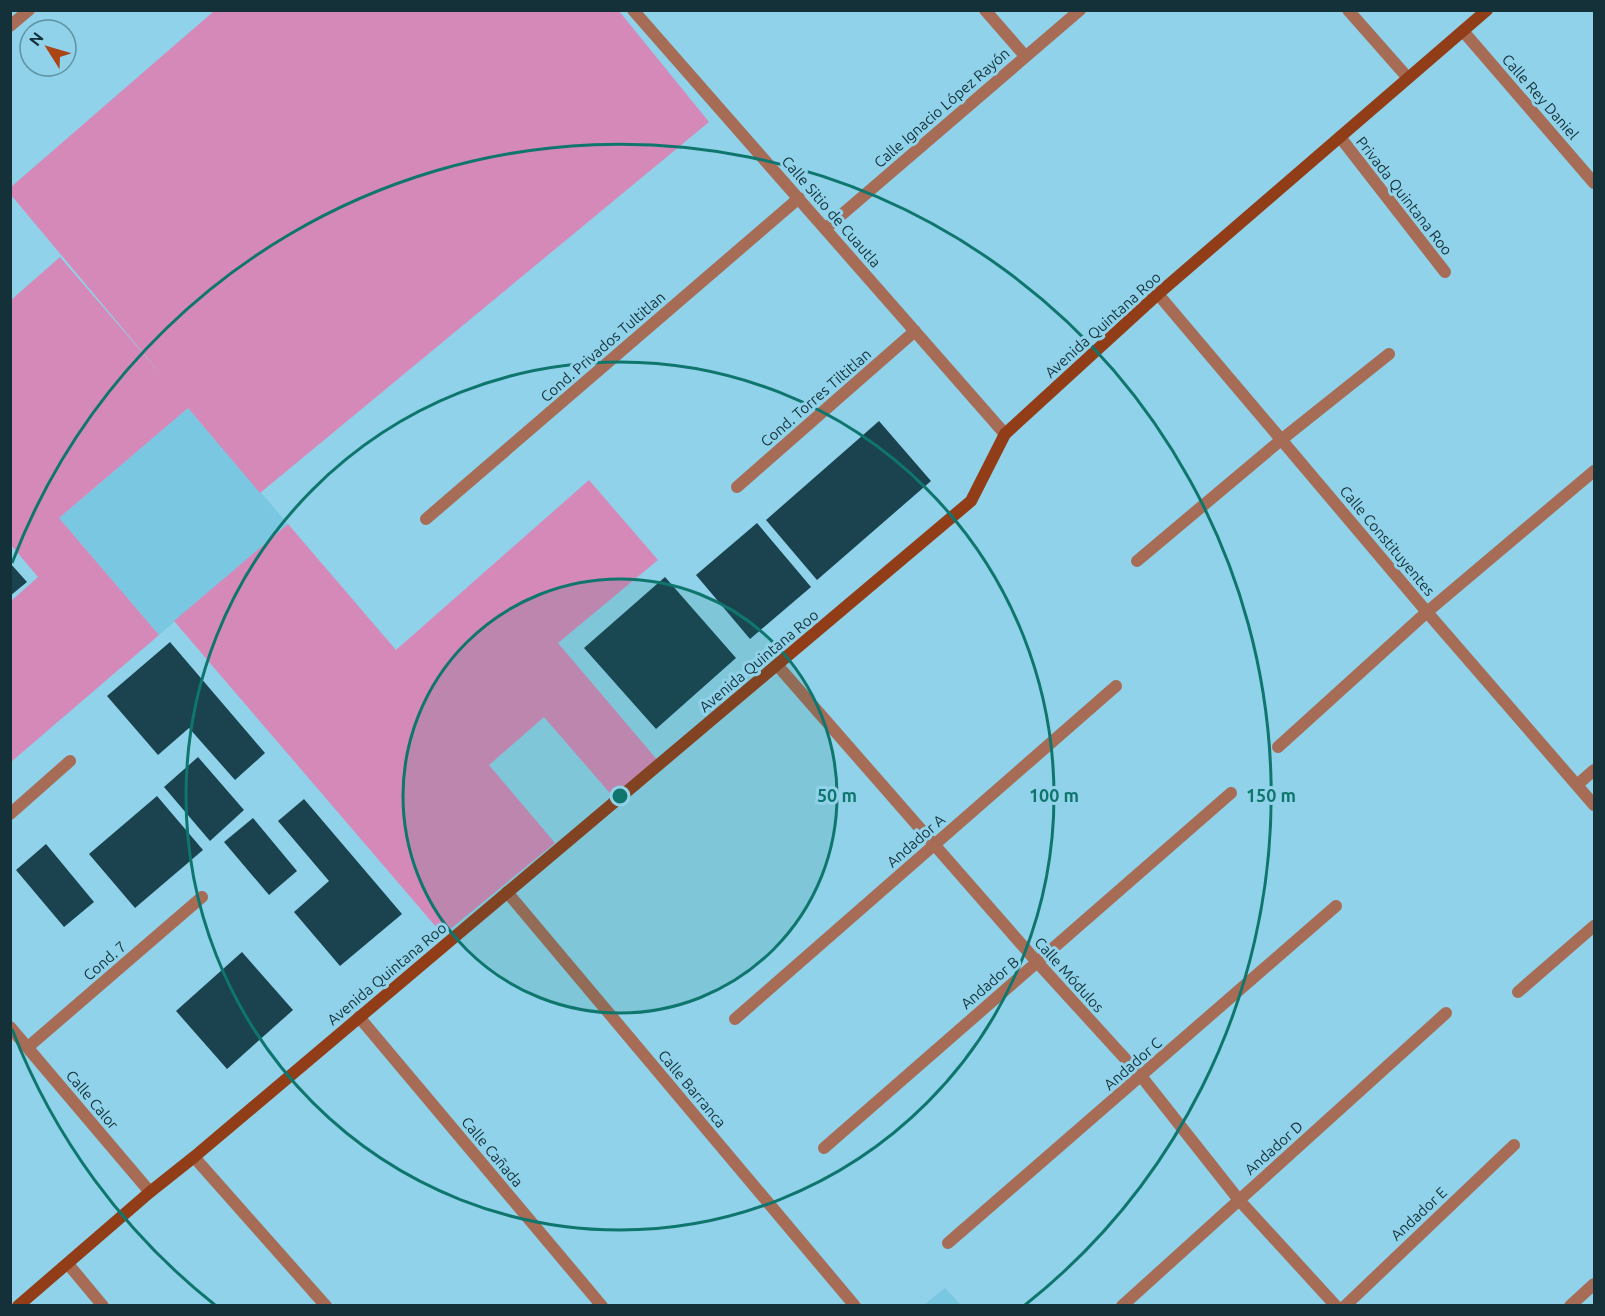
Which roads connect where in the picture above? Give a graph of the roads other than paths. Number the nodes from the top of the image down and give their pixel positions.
1 (29, 10) edge
2 (633, 10) edge
3 (985, 10) edge
4 (1080, 10) edge
5 (1348, 10) edge
6 (1487, 10) edge
7 (10, 26) edge
8 (1463, 31) junction
9 (1025, 56) junction
10 (1408, 78) junction
11 (1340, 137) junction
12 (1594, 183) edge
13 (799, 198) junction
14 (825, 229) junction
15 (1444, 272) dead end
16 (1158, 294) junction
17 (915, 331) junction
18 (1389, 354) dead end
19 (1005, 434) junction
20 (1281, 440) junction
21 (1594, 471) edge
22 (737, 487) dead end
23 (426, 519) dead end
24 (1137, 561) dead end
25 (1427, 612) junction
26 (778, 666) junction
27 (1116, 686) dead end
28 (1278, 747) dead end
29 (70, 761) dead end
30 (1594, 770) edge
31 (1577, 784) junction
32 (1231, 793) dead end
33 (1594, 805) edge
34 (10, 814) edge
35 (935, 844) junction
36 (507, 892) junction
37 (202, 897) dead end
38 (1336, 906) dead end
39 (1594, 926) edge
40 (1037, 962) junction
41 (1518, 992) dead end
42 (1446, 1013) dead end
43 (359, 1017) junction
44 (735, 1019) dead end
45 (10, 1027) edge
46 (28, 1047) junction
47 (1141, 1076) junction
48 (1514, 1145) dead end
49 (824, 1148) dead end
50 (194, 1157) junction
51 (150, 1192) junction
52 (1239, 1200) junction
53 (948, 1243) dead end
54 (68, 1264) junction
55 (1594, 1284) edge
56 (18, 1305) edge
57 (103, 1305) edge
58 (326, 1305) edge
59 (602, 1305) edge
60 (855, 1305) edge
61 (1122, 1305) edge
62 (1336, 1305) edge
63 (1345, 1305) edge
64 (1570, 1305) edge

1 - 7 street
2 - 13 street, Calle Sitio de Cuautla
3 - 9 street
4 - 9 street, Calle Ignacio López Rayón
5 - 10 street
6 - 8 main road, Avenida Quintana Roo
8 - 10 main road, Avenida Quintana Roo
8 - 12 street, Calle Rey Daniel
9 - 14 street, Calle Ignacio López Rayón
10 - 11 main road, Avenida Quintana Roo
11 - 15 street, Privada Quintana Roo
11 - 16 main road, Avenida Quintana Roo
13 - 14 street, Calle Sitio de Cuautla
13 - 23 street, Cond. Privados Tultitlan
14 - 17 street, Calle Sitio de Cuautla
16 - 19 main road, Avenida Quintana Roo
16 - 20 street, Calle Constituyentes
17 - 19 street, Calle Sitio de Cuautla
17 - 22 street, Cond. Torres Tiltitlan
18 - 20 street
19 - 26 main road, Avenida Quintana Roo
20 - 24 street
20 - 25 street, Calle Constituyentes
21 - 25 street
25 - 28 street
25 - 31 street, Calle Constituyentes
26 - 35 street, Calle Módulos
26 - 36 main road, Avenida Quintana Roo
27 - 35 street, Andador A
29 - 34 street
30 - 31 street
31 - 33 street, Calle Constituyentes
32 - 40 street, Andador B
35 - 40 street, Calle Módulos
35 - 44 street, Andador A
36 - 43 main road, Avenida Quintana Roo
36 - 60 street, Calle Barranca
37 - 46 street, Cond. 7
38 - 47 street, Andador C
39 - 41 street
40 - 47 street, Calle Módulos
40 - 49 street, Andador B
42 - 52 street, Andador D
43 - 50 main road, Avenida Quintana Roo
43 - 59 street, Calle Cañada
45 - 46 street, Calle Calor
46 - 51 street, Calle Calor
47 - 52 street, Calle Módulos
47 - 53 street, Andador C
48 - 63 street, Andador E
50 - 51 main road, Avenida Quintana Roo
50 - 58 street
51 - 54 main road, Avenida Quintana Roo
52 - 61 street, Andador D
52 - 62 street, Calle Módulos
54 - 56 main road, Avenida Quintana Roo
54 - 57 street
55 - 64 street

